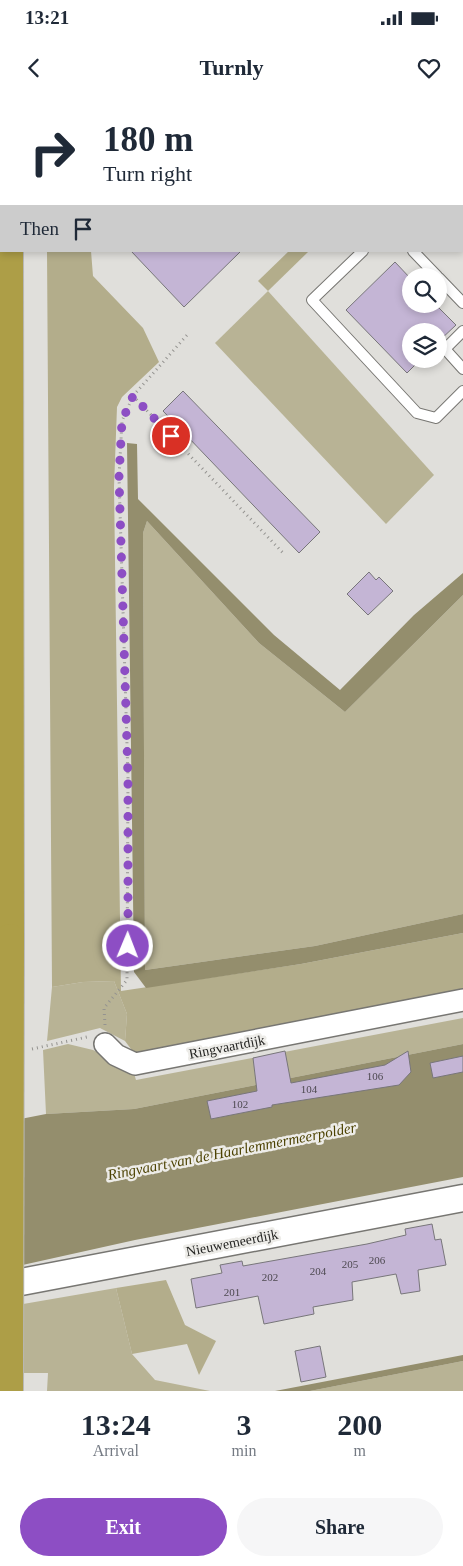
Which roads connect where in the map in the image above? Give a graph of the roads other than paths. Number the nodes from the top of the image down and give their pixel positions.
1 (10, 252) edge
2 (362, 252) edge
3 (413, 252) edge
4 (429, 268) edge
5 (447, 287) edge
6 (463, 304) edge
7 (463, 331) edge
8 (463, 369) edge
9 (463, 391) edge
10 (463, 1000) edge
11 (105, 1044) road end
12 (463, 1198) edge
13 (0, 1286) edge
14 (10, 1391) edge

1 - 14 highway, bridge
2 - 9 lane
3 - 4 lane
5 - 6 lane
7 - 8 lane
10 - 11 street, Ringvaartdijk
12 - 13 street, Nieuwemeerdijk

